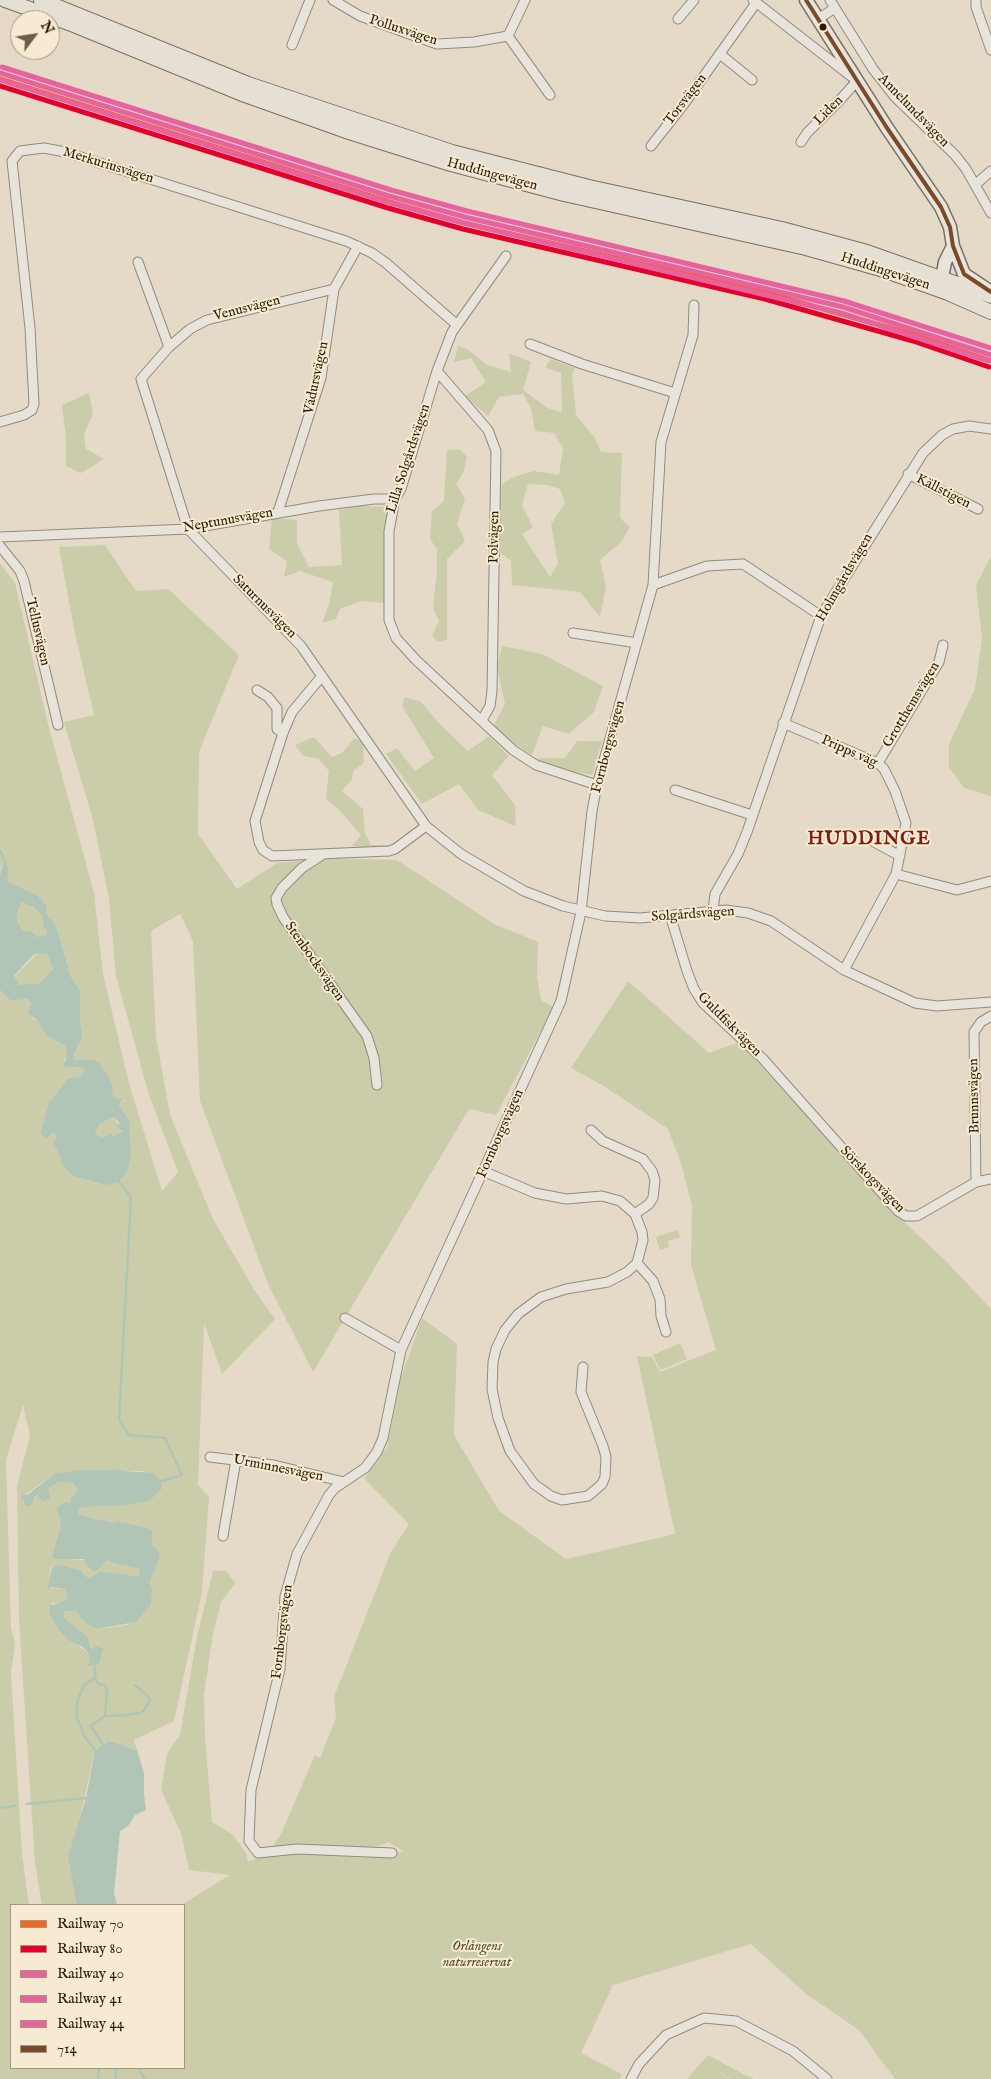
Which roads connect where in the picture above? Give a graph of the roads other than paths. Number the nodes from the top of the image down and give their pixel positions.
1 (5, 0) edge
2 (41, 0) edge
3 (310, 0) edge
4 (333, 0) edge
5 (525, 0) edge
6 (694, 0) edge
7 (806, 0) edge
8 (976, 0) edge
9 (755, 1) edge
10 (832, 4) edge
11 (678, 19) dead end
12 (818, 19) junction
13 (508, 36) junction
14 (292, 45) dead end
15 (991, 50) edge
16 (720, 54) junction
17 (752, 80) dead end
18 (857, 80) junction
19 (550, 95) dead end
20 (801, 142) dead end
21 (651, 146) dead end
22 (991, 171) edge
23 (976, 185) junction
24 (991, 214) edge
25 (358, 246) junction
26 (953, 246) junction
27 (506, 256) dead end
28 (138, 262) dead end
29 (942, 278) junction
30 (334, 289) junction
31 (991, 292) edge
32 (948, 294) junction
33 (991, 296) edge
34 (694, 305) dead end
35 (991, 312) edge
36 (457, 325) junction
37 (530, 344) dead end
38 (169, 347) junction
39 (437, 371) junction
40 (144, 374) joint
41 (675, 393) junction
42 (0, 422) edge
43 (991, 429) edge
44 (908, 474) junction
45 (395, 499) junction
46 (978, 510) dead end
47 (278, 512) junction
48 (188, 529) junction
49 (0, 537) edge
50 (0, 546) edge
51 (653, 585) junction
52 (821, 616) junction
53 (573, 633) dead end
54 (637, 643) junction
55 (943, 645) dead end
56 (322, 676) junction
57 (257, 690) dead end
58 (482, 720) junction
59 (783, 723) junction
60 (58, 725) dead end
61 (283, 734) junction
62 (878, 763) junction
63 (597, 785) junction
64 (674, 790) dead end
65 (752, 815) junction
66 (426, 826) junction
67 (874, 842) dead end
68 (324, 854) junction
69 (900, 856) junction
70 (896, 874) junction
71 (991, 880) edge
72 (712, 911) junction
73 (581, 912) junction
74 (670, 915) junction
75 (844, 970) junction
76 (991, 1002) edge
77 (991, 1016) edge
78 (776, 1074) joint
79 (377, 1085) dead end
80 (591, 1130) dead end
81 (485, 1172) junction
82 (991, 1178) edge
83 (976, 1182) junction
84 (635, 1214) junction
85 (637, 1263) junction
86 (345, 1318) dead end
87 (666, 1332) dead end
88 (401, 1350) junction
89 (583, 1366) dead end
90 (210, 1457) dead end
91 (236, 1460) junction
92 (344, 1482) junction
93 (223, 1536) dead end
94 (392, 1853) dead end
95 (631, 2079) edge
96 (827, 2079) edge

1 - 32 main road, Huddingevägen
2 - 29 main road, Huddingevägen
3 - 14 street
4 - 13 street, Polluxvägen
5 - 13 street
6 - 11 street
7 - 12 main road
8 - 15 street
9 - 16 street, Torsvägen
9 - 18 street
10 - 12 street, Annelundsvägen
10 - 23 street, Annelundsvägen
12 - 18 main road
13 - 19 street
16 - 17 street
16 - 21 street, Torsvägen
18 - 20 street, Liden
18 - 26 main road
22 - 23 street
23 - 24 street, Annelundsvägen
25 - 30 street, Vädursvägen
25 - 36 street, Merkuriusvägen
25 - 42 street, Merkuriusvägen
26 - 29 main road
26 - 31 main road
27 - 36 street, Lilla Solgårdsvägen
28 - 38 street
29 - 32 main road
29 - 33 main road, Huddingevägen
30 - 38 street, Venusvägen
30 - 47 street, Vädursvägen
32 - 35 main road, Huddingevägen
34 - 41 street, Fornborgsvägen
36 - 39 street, Lilla Solgårdsvägen
37 - 41 street
38 - 40 street, Venusvägen
39 - 45 street, Lilla Solgårdsvägen
39 - 58 street, Polvägen
40 - 48 street, Saturnusvägen
41 - 51 street, Fornborgsvägen
43 - 44 street, Holmgårdsvägen
44 - 46 street, Källstigen
44 - 52 street, Holmgårdsvägen
45 - 47 street, Neptunusvägen
45 - 58 street, Lilla Solgårdsvägen
47 - 48 street, Neptunusvägen
48 - 49 street, Neptunusvägen
48 - 56 street, Saturnusvägen
50 - 60 street, Tellusvägen
51 - 52 street
51 - 54 street, Fornborgsvägen
52 - 59 street, Holmgårdsvägen
53 - 54 street
54 - 63 street, Fornborgsvägen
55 - 62 street, Grotthemsvägen
56 - 61 street, Stenbocksvägen
56 - 66 street, Saturnusvägen
57 - 61 street
58 - 63 street, Lilla Solgårdsvägen
59 - 62 street, Pripps väg
59 - 65 street, Holmgårdsvägen
61 - 68 street, Stenbocksvägen
62 - 69 street, Pripps väg
63 - 73 street, Fornborgsvägen
64 - 65 street
65 - 72 street, Holmgårdsvägen
66 - 68 street, Stenbocksvägen
66 - 73 street, Solgårdsvägen
67 - 69 street
68 - 79 street, Stenbocksvägen
69 - 70 street, Pripps väg
70 - 71 street
70 - 75 street, Pripps väg
72 - 74 street, Solgårdsvägen
72 - 75 street, Solgårdsvägen
73 - 74 street, Solgårdsvägen
73 - 81 street, Fornborgsvägen
74 - 78 street, Guldfiskvägen
75 - 76 street, Solgårdsvägen
77 - 83 street, Brunnsvägen
78 - 83 street, Sörskogsvägen
80 - 84 street
81 - 84 street
81 - 88 street, Fornborgsvägen
82 - 83 street, Sörskogsvägen
84 - 85 street
85 - 87 street
85 - 89 street
86 - 88 street
88 - 92 street, Fornborgsvägen
90 - 91 street, Urminnesvägen
91 - 92 street, Urminnesvägen
91 - 93 street
92 - 94 street, Fornborgsvägen
95 - 96 street

